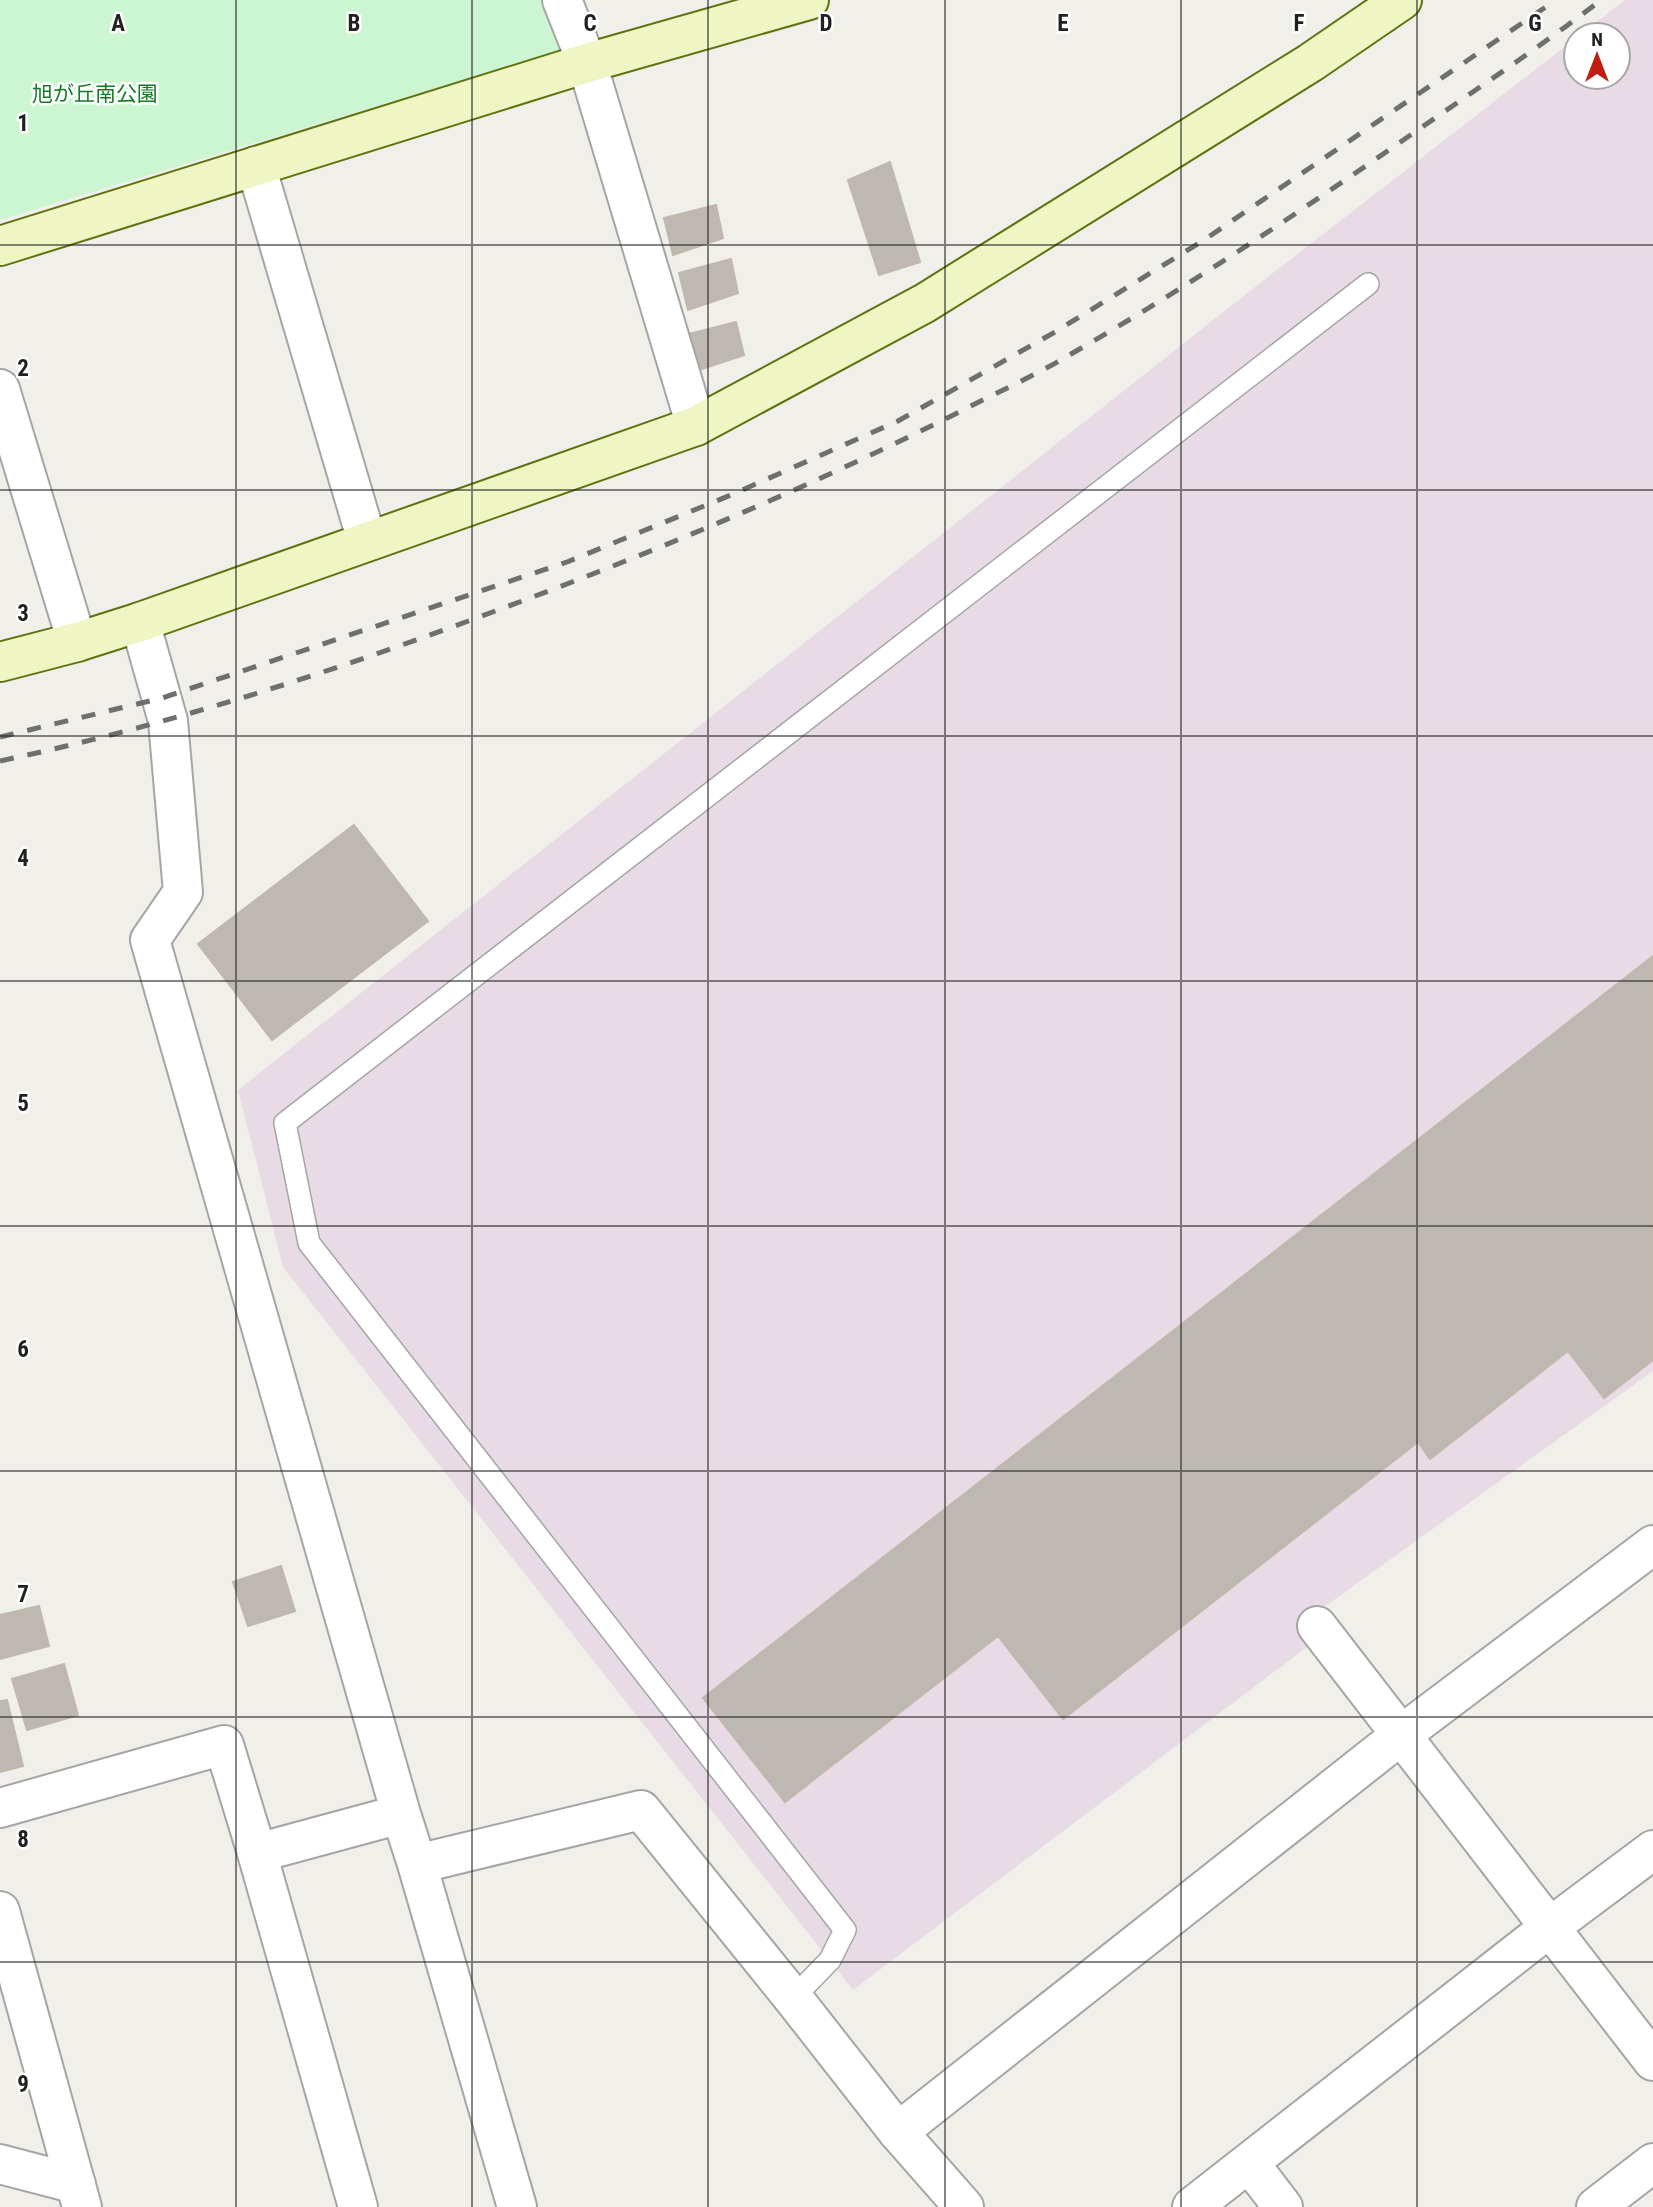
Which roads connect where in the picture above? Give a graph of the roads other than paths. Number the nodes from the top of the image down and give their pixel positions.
1 (562, 0) edge
2 (809, 0) edge
3 (1402, 0) edge
4 (586, 62) junction
5 (256, 166) junction
6 (0, 246) edge
7 (1368, 284) dead end
8 (0, 389) edge
9 (696, 426) junction
10 (367, 541) junction
11 (140, 622) junction
12 (77, 642) junction
13 (0, 662) edge
14 (1653, 1545) edge
15 (1317, 1626) dead end
16 (1401, 1735) junction
17 (0, 1808) edge
18 (401, 1814) junction
19 (1653, 1850) edge
20 (257, 1853) junction
21 (417, 1864) junction
22 (0, 1911) edge
23 (1550, 1927) junction
24 (793, 1998) junction
25 (1653, 2061) edge
26 (898, 2132) junction
27 (1653, 2163) edge
28 (0, 2164) edge
29 (1250, 2164) junction
30 (79, 2195) edge
31 (957, 2204) edge
32 (358, 2207) edge
33 (517, 2207) edge
34 (1192, 2207) edge
35 (1283, 2207) edge
36 (1596, 2207) edge

1 - 4 street
2 - 4 street
3 - 9 street
4 - 5 street
4 - 9 street
5 - 6 street
5 - 10 street
7 - 24 lane
8 - 12 street
9 - 10 street
10 - 11 street
11 - 12 street
11 - 18 street
12 - 13 street
14 - 16 street
15 - 16 street
16 - 23 street
16 - 26 street
17 - 20 street
18 - 20 street
18 - 21 street
19 - 23 street
20 - 32 street
21 - 24 street
21 - 33 street
22 - 30 street
23 - 25 street
23 - 29 street
24 - 26 street
26 - 31 street
27 - 36 street
28 - 30 street
29 - 34 street
29 - 35 street

